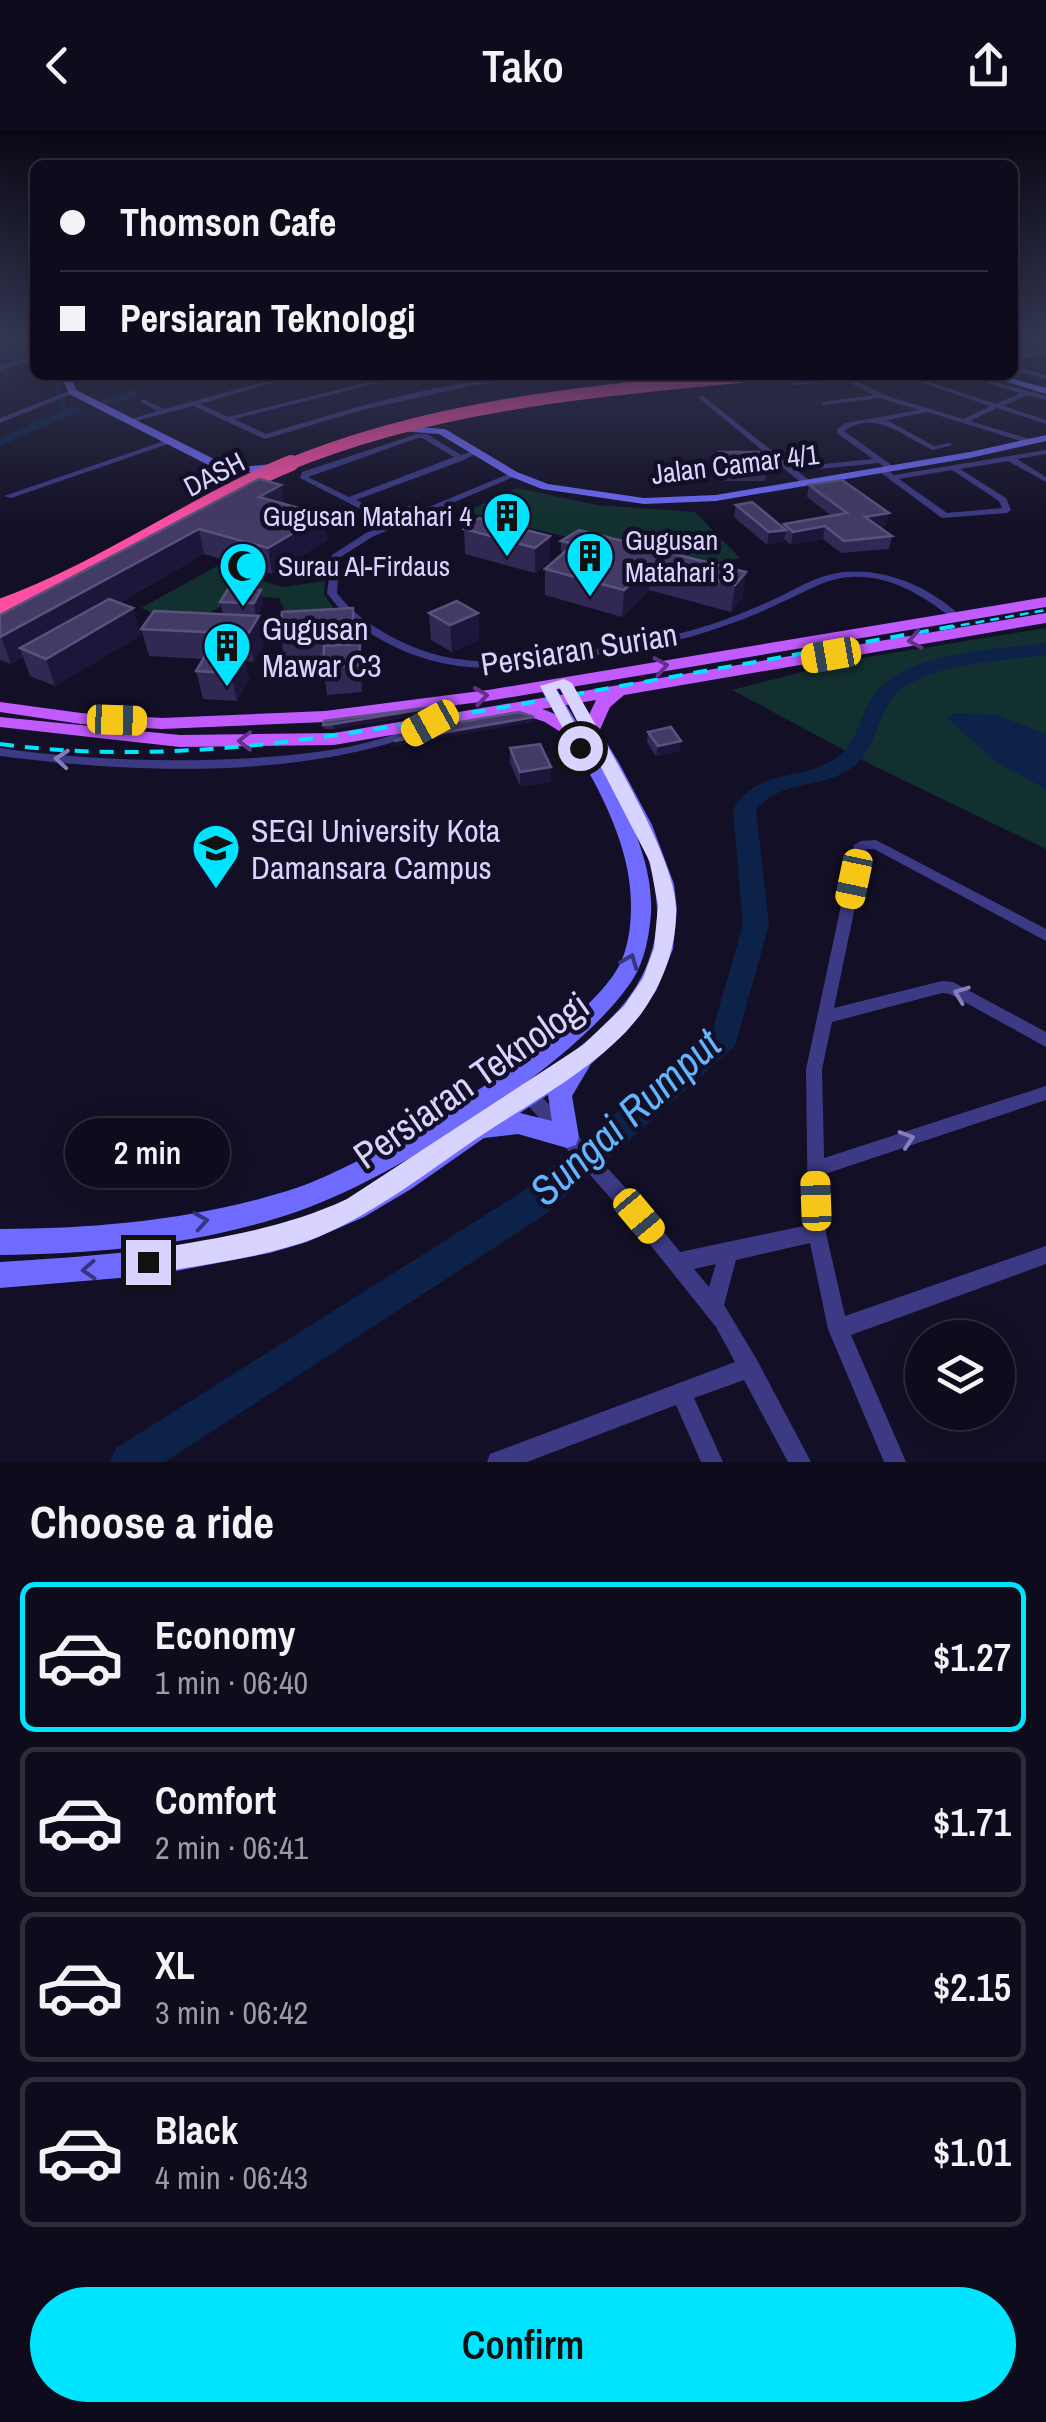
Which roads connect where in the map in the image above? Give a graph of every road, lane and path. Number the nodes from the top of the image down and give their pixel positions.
1 (49, 401) edge
2 (79, 401) edge
3 (143, 401) dead end
4 (199, 401) edge
5 (300, 401) edge
6 (398, 401) edge
7 (487, 401) edge
8 (508, 401) edge
9 (525, 401) edge
10 (550, 401) edge
11 (707, 401) edge
12 (839, 401) edge
13 (899, 401) edge
14 (981, 401) edge
15 (1007, 401) edge
16 (192, 403) junction
17 (824, 403) dead end
18 (996, 406) junction
19 (928, 410) junction
20 (162, 412) junction
21 (462, 413) junction
22 (227, 419) junction
23 (884, 420) junction
24 (0, 421) edge
25 (128, 421) junction
26 (964, 421) junction
27 (1046, 422) edge
28 (397, 430) junction
29 (441, 432) junction
30 (907, 433) dead end
31 (1046, 438) edge
32 (170, 442) junction
33 (1030, 442) junction
34 (792, 446) dead end
35 (475, 452) junction
36 (1046, 452) edge
37 (460, 458) junction
38 (1011, 459) junction
39 (272, 467) junction
40 (886, 469) junction
41 (955, 469) junction
42 (230, 472) junction
43 (496, 474) dead end
44 (513, 474) junction
45 (1046, 480) edge
46 (807, 482) junction
47 (229, 493) junction
48 (8, 496) dead end
49 (349, 500) junction
50 (391, 521) junction
51 (0, 598) edge
52 (1046, 602) edge
53 (0, 608) edge
54 (957, 617) junction
55 (8, 618) edge
56 (1046, 618) edge
57 (595, 667) dead end
58 (619, 691) junction
59 (560, 693) junction
60 (515, 708) junction
61 (2, 711) edge
62 (430, 723) junction
63 (582, 732) junction
64 (0, 752) edge
65 (1046, 936) edge
66 (825, 1016) junction
67 (1046, 1040) edge
68 (590, 1052) junction
69 (521, 1086) junction
70 (1046, 1092) edge
71 (571, 1142) junction
72 (454, 1144) junction
73 (814, 1169) junction
74 (817, 1233) junction
75 (0, 1242) edge
76 (1046, 1255) edge
77 (728, 1256) junction
78 (678, 1262) junction
79 (0, 1275) edge
80 (713, 1308) junction
81 (838, 1329) junction
82 (750, 1367) junction
83 (681, 1393) junction
84 (498, 1462) edge
85 (712, 1462) edge
86 (800, 1462) edge
87 (895, 1462) edge

1 - 24 street
2 - 25 street
3 - 20 street
4 - 16 street
5 - 22 street
6 - 22 street
7 - 51 highway, DASH, bridge
8 - 39 main road
9 - 53 highway, DASH, bridge
10 - 21 main road
11 - 46 street
12 - 17 street
13 - 19 street
14 - 18 street
15 - 18 street
16 - 20 street
16 - 22 street
18 - 26 street
18 - 27 street
19 - 23 street
19 - 26 street
20 - 25 street
21 - 28 main road
21 - 29 street
23 - 30 street
23 - 40 street
25 - 32 street
26 - 33 street
28 - 29 street, Jalan Camar 4/1
28 - 47 main road
29 - 35 street, Jalan Camar 4/1
31 - 33 street, Jalan Camar 4/1
32 - 42 street
32 - 48 street
33 - 40 street, Jalan Camar 4/1
34 - 40 street
35 - 37 street
35 - 44 street, Jalan Camar 4/1
36 - 38 street
37 - 49 street
37 - 49 street
38 - 41 street
38 - 45 street
39 - 42 street
39 - 47 main road
40 - 41 street
40 - 41 street
40 - 46 street, Jalan Camar 4/1
42 - 47 street
43 - 50 street
44 - 46 street, Jalan Camar 4/1
44 - 50 street
47 - 53 main road
47 - 55 main road, bridge
47 - 55 main road
49 - 50 street
50 - 54 street
52 - 54 main road, Persiaran Surian
59 -> 54 main road, Persiaran Surian
56 -> 58 main road, Persiaran Surian
57 - 59 main road
58 - 59 main road, Persiaran Surian
58 - 63 main road
59 - 60 main road, Persiaran Surian
61 -> 59 main road, Persiaran Surian
59 - 63 street, Persiaran Teknologi
60 - 62 main road, Persiaran Surian
60 - 63 main road
62 -> 61 main road, Persiaran Surian
62 -> 64 street
63 - 68 street, Persiaran Teknologi
69 -> 63 street, Persiaran Teknologi
65 - 66 street
67 -> 66 street
66 - 73 street
68 - 69 street, Persiaran Teknologi
68 - 71 street
69 - 71 street
69 - 72 street, Persiaran Teknologi
75 -> 69 street, Persiaran Teknologi
73 -> 70 street
71 - 72 street
71 - 78 street
72 -> 79 street, Persiaran Teknologi
73 - 74 street
74 - 77 street
74 - 81 street
76 - 81 street
77 - 78 street
77 - 80 street
78 - 80 street
80 - 82 street
81 - 87 street
82 - 83 street
82 - 86 street
83 - 84 street
83 - 85 street

